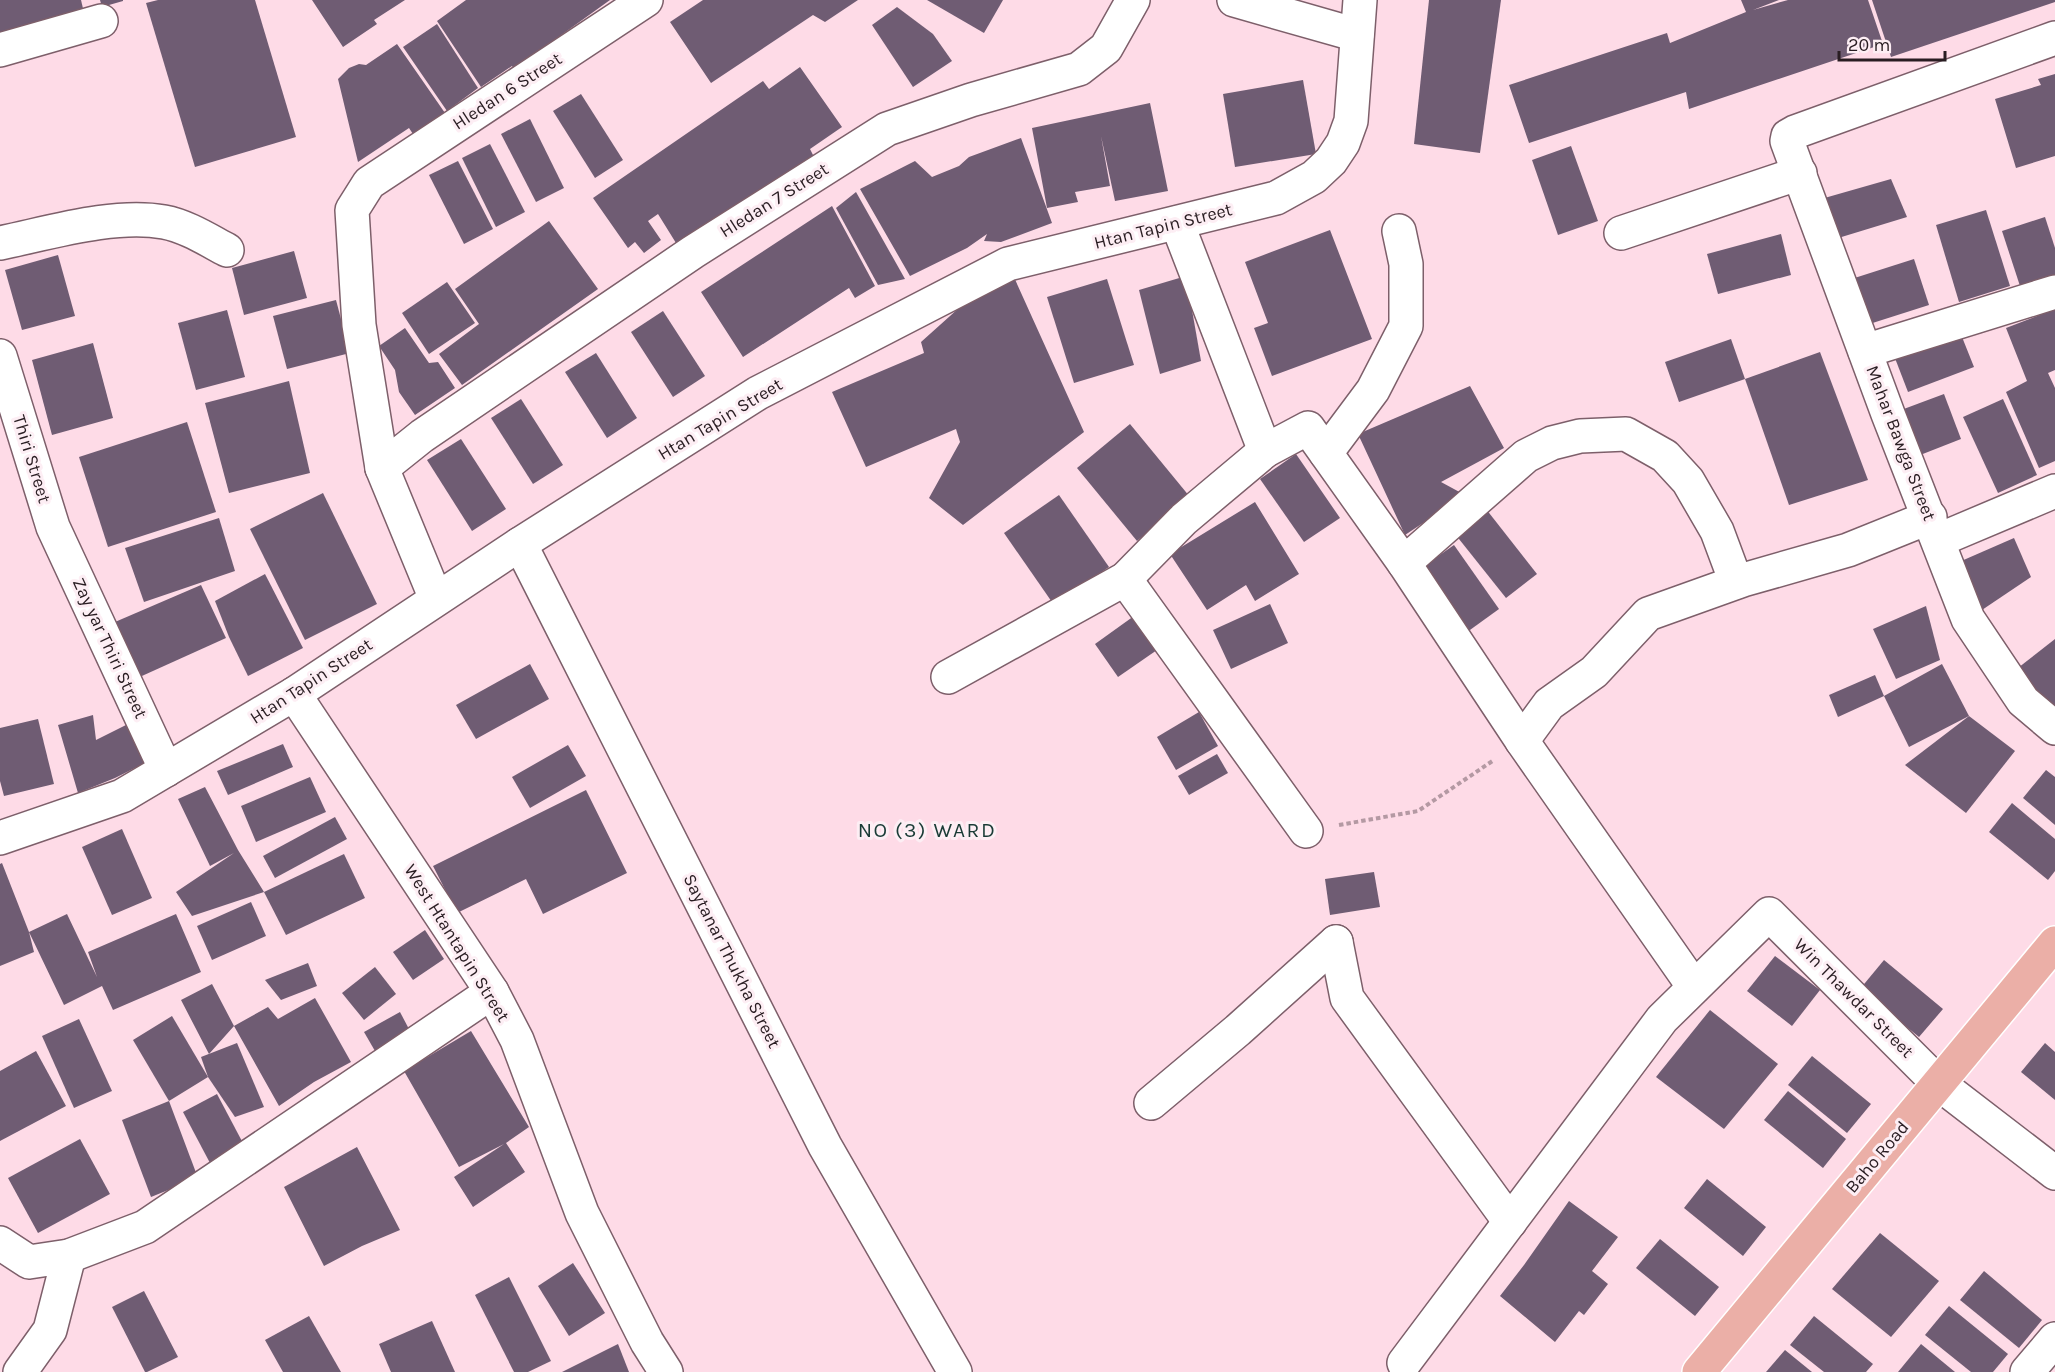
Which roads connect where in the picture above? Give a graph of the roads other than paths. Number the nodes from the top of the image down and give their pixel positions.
1 (646, 0) edge
2 (1133, 0) edge
3 (1234, 0) edge
4 (1360, 0) edge
5 (101, 21) dead end
6 (1357, 34) junction
7 (2055, 38) edge
8 (0, 50) edge
9 (1800, 173) junction
10 (1177, 223) junction
11 (1399, 231) dead end
12 (1621, 233) dead end
13 (0, 243) edge
14 (227, 250) dead end
15 (2055, 292) edge
16 (1865, 351) junction
17 (0, 356) edge
18 (1265, 451) junction
19 (1326, 453) junction
20 (382, 468) junction
21 (2055, 490) edge
22 (53, 527) joint
23 (1934, 528) junction
24 (520, 544) junction
25 (1404, 563) junction
26 (1125, 579) junction
27 (1736, 582) junction
28 (436, 599) junction
29 (948, 677) dead end
30 (294, 694) junction
31 (2055, 728) edge
32 (1522, 741) junction
33 (166, 770) junction
34 (1306, 831) road end
35 (0, 838) edge
36 (2055, 943) edge
37 (1694, 987) junction
38 (492, 992) junction
39 (1938, 1083) junction
40 (1151, 1103) dead end
41 (2055, 1173) edge
42 (1510, 1222) junction
43 (0, 1243) edge
44 (69, 1256) junction
45 (2055, 1339) edge
46 (1404, 1363) dead end
47 (20, 1372) edge
48 (666, 1372) edge
49 (956, 1372) edge
50 (1699, 1372) edge
51 (2027, 1372) edge

1 - 20 street, Hledan 6 Street
2 - 20 street, Hledan 7 Street
3 - 6 street
4 - 6 street, Htan Tapin Street
5 - 8 street
6 - 10 street, Htan Tapin Street
7 - 9 street, Mahar Bawga Street
9 - 12 street
9 - 16 street, Mahar Bawga Street
10 - 18 street
10 - 24 street, Htan Tapin Street
11 - 19 street
13 - 14 street
15 - 16 street
16 - 23 street, Mahar Bawga Street
17 - 22 street, Thiri Street
18 - 19 street
18 - 26 street
19 - 25 street
20 - 28 street
21 - 23 street
22 - 33 street, Zay yar Thiri Street
23 - 27 street
23 - 31 street, Mahar Bawga Street
24 - 28 street, Htan Tapin Street
24 - 49 street, Saytanar Thukha Street
25 - 27 street
25 - 32 street
26 - 29 street
26 - 34 street
27 - 32 street
28 - 30 street, Htan Tapin Street
30 - 33 street, Htan Tapin Street
30 - 38 street, West Htantapin Street
32 - 37 street
33 - 35 street, Htan Tapin Street
36 - 39 main road, Baho Road
37 - 39 street, Win Thawdar Street
37 - 42 street
38 - 44 street
38 - 48 street, West Htantapin Street
39 - 41 street, Win Thawdar Street
39 - 50 main road, Baho Road
40 - 42 street
42 - 46 street
43 - 44 street
44 - 47 street
45 - 51 street

